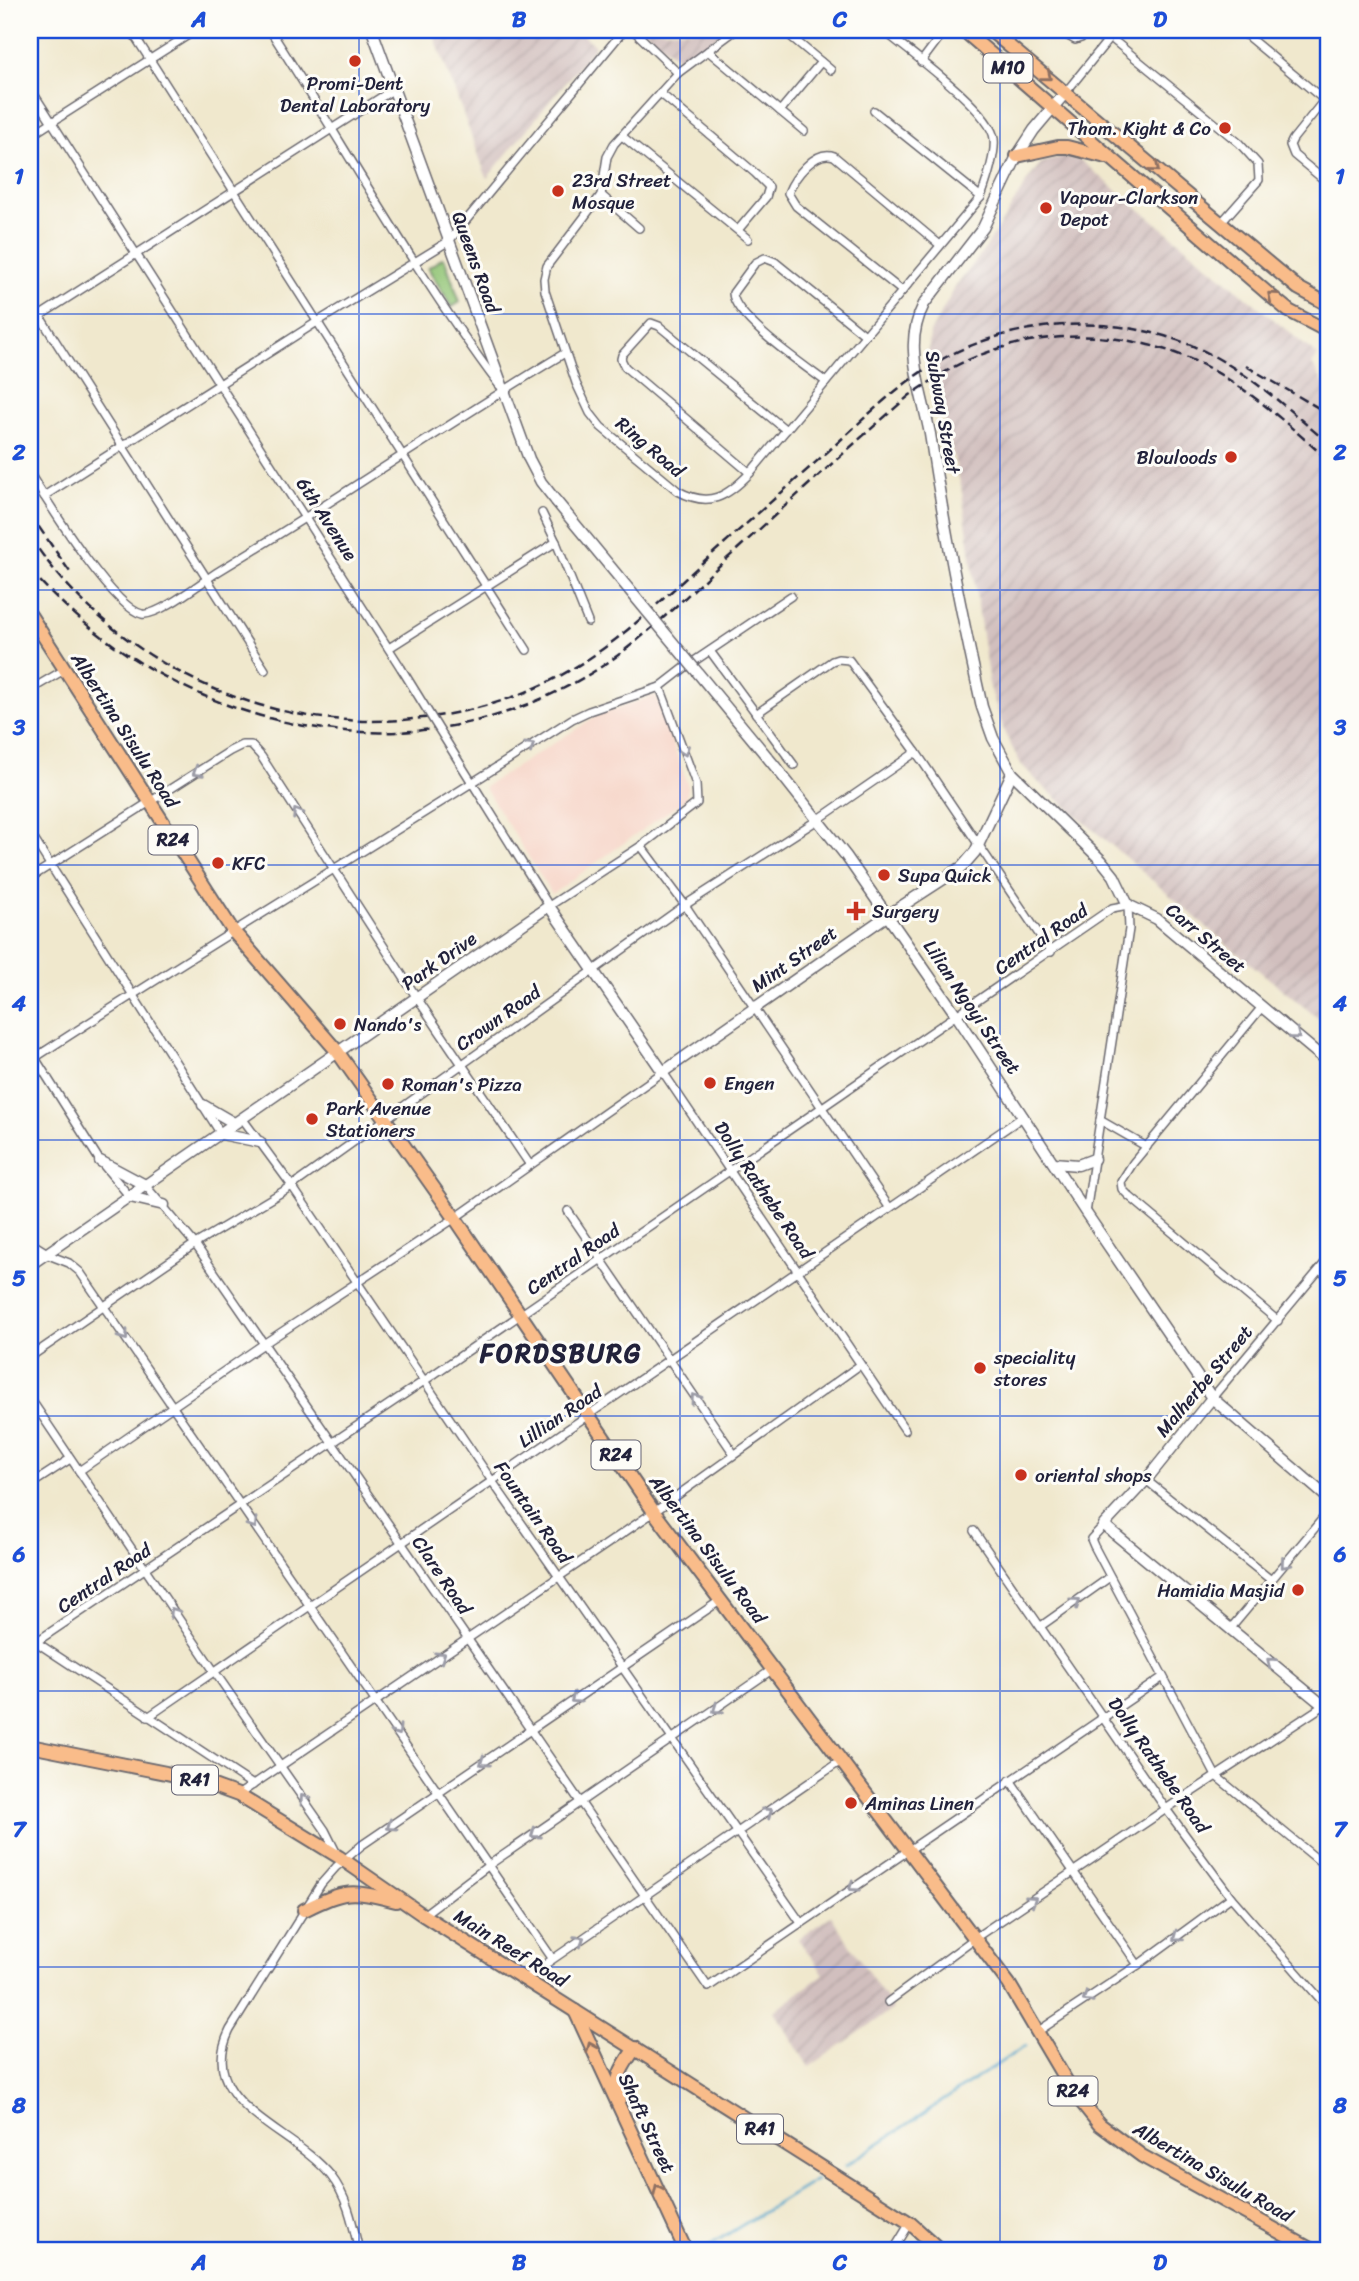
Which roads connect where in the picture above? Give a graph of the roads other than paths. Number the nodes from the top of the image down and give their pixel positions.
1 (131, 30) edge
2 (196, 30) edge
3 (270, 30) edge
4 (372, 30) edge
5 (624, 30) edge
6 (633, 30) edge
7 (736, 30) edge
8 (783, 30) edge
9 (883, 30) edge
10 (944, 30) edge
11 (963, 30) edge
12 (990, 30) edge
13 (1057, 30) edge
14 (1090, 30) edge
15 (1101, 30) edge
16 (1116, 30) edge
17 (1240, 30) edge
18 (1110, 37) junction
19 (708, 51) junction
20 (150, 60) junction
21 (821, 62) junction
22 (921, 62) junction
23 (831, 70) dead end
24 (678, 73) junction
25 (30, 88) edge
26 (394, 89) junction
27 (1066, 92) junction
28 (660, 93) junction
29 (1328, 100) edge
30 (1053, 106) junction
31 (780, 111) junction
32 (874, 111) dead end
33 (52, 122) junction
34 (334, 128) junction
35 (804, 131) dead end
36 (622, 135) junction
37 (30, 136) edge
38 (1017, 156) junction
39 (1110, 158) junction
40 (1329, 184) edge
41 (234, 191) junction
42 (601, 195) junction
43 (981, 197) junction
44 (1221, 223) junction
45 (639, 228) dead end
46 (738, 230) junction
47 (748, 239) dead end
48 (449, 241) junction
49 (940, 245) junction
50 (136, 254) junction
51 (416, 262) junction
52 (902, 291) junction
53 (30, 302) edge
54 (1329, 305) edge
55 (39, 316) junction
56 (317, 321) junction
57 (30, 322) edge
58 (1329, 332) edge
59 (865, 334) junction
60 (565, 353) junction
61 (826, 382) junction
62 (219, 384) junction
63 (503, 390) junction
64 (786, 430) junction
65 (122, 446) junction
66 (402, 454) junction
67 (750, 473) junction
68 (30, 474) edge
69 (44, 496) junction
70 (556, 501) joint
71 (541, 513) dead end
72 (306, 519) junction
73 (556, 542) junction
74 (207, 578) junction
75 (487, 586) junction
76 (791, 596) dead end
77 (30, 615) edge
78 (588, 622) dead end
79 (388, 648) junction
80 (527, 650) dead end
81 (710, 651) junction
82 (64, 670) junction
83 (265, 670) dead end
84 (660, 687) junction
85 (30, 690) edge
86 (756, 714) junction
87 (916, 752) junction
88 (794, 765) dead end
89 (1013, 773) junction
90 (472, 784) junction
91 (149, 803) junction
92 (819, 820) junction
93 (30, 833) edge
94 (979, 844) junction
95 (641, 846) junction
96 (51, 865) junction
97 (334, 871) junction
98 (30, 878) edge
99 (685, 905) junction
100 (1128, 905) junction
101 (548, 906) junction
102 (888, 915) junction
103 (233, 931) junction
104 (1051, 952) junction
105 (593, 971) junction
106 (135, 995) junction
107 (417, 998) junction
108 (755, 1008) junction
109 (1260, 1010) junction
110 (957, 1016) junction
111 (30, 1050) edge
112 (337, 1051) junction
113 (32, 1059) edge
114 (1329, 1063) edge
115 (461, 1064) junction
116 (663, 1072) junction
117 (203, 1105) junction
118 (821, 1108) junction
119 (1024, 1116) junction
120 (385, 1117) junction
121 (1100, 1120) junction
122 (238, 1121) junction
123 (221, 1134) junction
124 (260, 1142) junction
125 (1147, 1147) junction
126 (1094, 1159) junction
127 (100, 1161) junction
128 (1054, 1163) junction
129 (530, 1165) junction
130 (730, 1171) junction
131 (145, 1185) junction
132 (292, 1185) junction
133 (130, 1197) junction
134 (164, 1205) junction
135 (889, 1207) junction
136 (568, 1211) dead end
137 (1086, 1213) junction
138 (455, 1218) junction
139 (30, 1244) edge
140 (195, 1244) junction
141 (46, 1254) junction
142 (1329, 1258) edge
143 (600, 1259) junction
144 (30, 1265) edge
145 (798, 1270) junction
146 (1320, 1270) junction
147 (1329, 1278) edge
148 (357, 1282) junction
149 (104, 1306) junction
150 (520, 1315) junction
151 (1278, 1321) junction
152 (265, 1343) junction
153 (30, 1357) edge
154 (669, 1361) junction
155 (860, 1365) junction
156 (424, 1381) junction
157 (30, 1398) edge
158 (1212, 1398) junction
159 (173, 1406) junction
160 (589, 1416) junction
161 (905, 1430) dead end
162 (333, 1443) junction
163 (734, 1454) junction
164 (71, 1459) junction
165 (79, 1471) junction
166 (1146, 1480) junction
167 (492, 1481) junction
168 (30, 1485) edge
169 (1329, 1499) edge
170 (241, 1505) junction
171 (653, 1511) junction
172 (1329, 1511) edge
173 (1104, 1525) junction
174 (974, 1531) dead end
175 (401, 1543) junction
176 (146, 1569) junction
177 (558, 1576) junction
178 (1110, 1577) junction
179 (1271, 1580) junction
180 (721, 1600) junction
181 (310, 1605) junction
182 (1041, 1626) junction
183 (1231, 1628) junction
184 (466, 1639) junction
185 (33, 1644) edge
186 (622, 1669) junction
187 (773, 1669) junction
188 (214, 1671) junction
189 (1163, 1677) junction
190 (376, 1700) junction
191 (1327, 1706) edge
192 (1104, 1716) junction
193 (148, 1717) junction
194 (529, 1730) junction
195 (673, 1740) junction
196 (30, 1746) edge
197 (842, 1760) junction
198 (281, 1766) junction
199 (1216, 1776) junction
200 (1010, 1780) junction
201 (253, 1785) junction
202 (439, 1793) junction
203 (238, 1795) junction
204 (580, 1802) junction
205 (1166, 1809) junction
206 (739, 1833) junction
207 (909, 1849) junction
208 (341, 1859) junction
209 (489, 1865) junction
210 (1329, 1869) edge
211 (1074, 1872) junction
212 (644, 1895) junction
213 (1231, 1897) junction
214 (404, 1903) junction
215 (304, 1910) junction
216 (422, 1915) junction
217 (801, 1923) junction
218 (975, 1938) junction
219 (552, 1958) junction
220 (1138, 1965) junction
221 (524, 1979) junction
222 (888, 2002) dead end
223 (1329, 2009) edge
224 (575, 2010) junction
225 (1037, 2032) junction
226 (635, 2048) junction
227 (629, 2128) junction
228 (910, 2223) junction
229 (1289, 2237) junction
230 (359, 2251) edge
231 (686, 2251) edge
232 (893, 2251) edge
233 (941, 2251) edge
234 (1298, 2251) edge
235 (1314, 2251) edge

1 - 20 street
2 - 20 street
3 - 34 street
4 - 26 street, Queens Road
5 - 48 street
6 - 24 street
7 - 19 street, Ring Road
8 - 21 street
9 - 22 street, Ring Road
10 - 22 street
11 - 30 main road, M10
12 -> 27 main road, M10
13 - 14 street
15 - 18 street
16 - 18 street
17 - 29 street
18 - 27 street
18 - 44 street
19 - 24 street, Ring Road
19 - 31 street
20 - 33 street
20 - 41 street
21 - 23 street
21 - 31 street
22 - 43 street, Ring Road
24 - 28 street, Ring Road
25 - 33 street, 6th Avenue
26 - 34 street
26 - 48 street, Queens Road
27 - 30 street, Subway Street
27 -> 44 main road, M10
28 - 36 street, Ring Road
28 - 46 street
29 - 40 street
30 - 38 street, Subway Street
30 - 39 main road, M10
31 - 35 street
32 - 43 street
33 - 37 street
33 - 50 street, 6th Avenue
34 - 41 street
34 - 51 street
36 - 42 street, Ring Road
36 - 46 street
38 - 39 main road
38 - 89 street, Subway Street
58 -> 39 main road, M10
41 - 50 street
41 - 56 street
42 - 45 street
42 - 60 street, Ring Road
43 - 49 street, Ring Road
44 - 54 main road, M10
46 - 47 street
48 - 51 street
48 - 63 street, Queens Road
49 - 52 street, Ring Road
49 - 52 street
50 - 55 street
50 - 62 street, 6th Avenue
51 - 56 street
51 - 63 street
52 - 59 street, Ring Road
53 - 55 street
55 - 57 street
55 - 65 street
56 - 62 street
56 - 66 street
59 - 61 street, Ring Road
59 - 61 street
60 - 63 street
60 - 67 street, Ring Road
61 - 64 street, Ring Road
62 - 65 street
62 - 72 street, 6th Avenue
63 - 66 street
63 - 70 street, Queens Road
64 - 67 street, Ring Road
64 - 67 street
65 - 69 street
65 - 74 street
66 - 72 street
66 - 75 street
68 - 69 street
69 - 74 street
70 - 92 street, Lilian Ngoyi Street, bridge
71 - 73 street
72 - 74 street
72 - 79 street, 6th Avenue
73 - 75 street
73 - 78 street
74 - 83 street
75 - 79 street
75 - 80 street
76 - 81 street
77 - 82 main road, Albertina Sisulu Road / R24
79 - 90 street, 6th Avenue, bridge
81 - 84 street
81 - 86 street
82 - 85 street
82 - 91 main road, Albertina Sisulu Road / R24
90 -> 84 street
84 -> 95 street, Park Drive
86 - 87 street
86 - 88 street
87 - 92 street, Crown Road
87 - 94 street
89 - 94 street, Mint Street
89 - 100 street
90 - 97 street
90 - 101 street, 6th Avenue
91 - 96 street
97 -> 91 street
91 - 103 main road, Albertina Sisulu Road / R24
92 - 99 street, Crown Road
92 - 102 street, Lilian Ngoyi Street
93 - 96 street
94 - 102 street, Mint Street
94 - 104 street
95 - 99 street
95 - 101 street, Park Drive
96 - 98 street
96 - 106 street
97 - 103 street
97 - 107 street
99 - 105 street, Crown Road
99 - 108 street
100 - 104 street, Central Road
100 - 109 street, Carr Street
100 - 121 street
101 - 105 street, 6th Avenue
101 - 107 street, Park Drive
102 - 108 street, Mint Street
102 - 110 street, Lilian Ngoyi Street
103 - 106 street
103 - 112 main road, Albertina Sisulu Road / R24
104 - 110 street, Central Road
105 - 115 street, Crown Road
105 - 116 street, Dolly Rathebe Road
106 - 113 street
106 - 117 street
107 - 112 street, Park Drive
107 - 115 street
108 - 116 street, Mint Street
108 - 118 street
109 -> 114 street, Carr Street
109 - 125 street
110 - 118 street, Central Road
110 - 119 street, Lilian Ngoyi Street
111 - 113 street
112 - 120 main road, Albertina Sisulu Road / R24
112 - 122 street, Park Drive
113 - 127 street
115 - 120 street, Crown Road
115 - 129 street
116 - 129 street
116 - 130 street, Dolly Rathebe Road
117 - 122 street
117 - 123 street
118 - 130 street, Central Road
118 - 135 street
119 - 128 street, Lilian Ngoyi Street
119 - 135 street, Lillian Road
120 - 132 street, Crown Road
120 - 138 main road, Albertina Sisulu Road / R24
121 - 125 street
121 - 126 street
122 - 123 street, Park Drive
122 - 124 street, Fountain Road
123 - 124 street
123 - 131 street, Park Drive
124 - 132 street, Fountain Road
125 - 151 street
126 - 128 street
126 - 137 street
127 - 131 street
127 - 133 street
128 - 137 street, Lilian Ngoyi Street
129 - 138 street
130 - 143 street, Central Road
130 - 145 street, Dolly Rathebe Road
131 - 133 street, Park Drive
131 - 134 street, Clare Road
132 - 140 street, Crown Road
132 - 148 street, Fountain Road
133 - 134 street
133 - 141 street, Park Drive
134 - 140 street, Clare Road
135 - 145 street, Lillian Road
136 - 143 street
137 - 158 street, Lilian Ngoyi Street
138 - 148 street
138 - 150 main road, Albertina Sisulu Road / R24
139 - 141 street
140 - 149 street, Crown Road
140 - 152 street, Clare Road
141 - 144 street, Park Drive
141 - 149 street
142 - 146 street, Malherbe Street
143 - 150 street, Central Road
143 - 154 street
145 - 154 street, Lillian Road
145 - 155 street, Dolly Rathebe Road
146 - 147 street
146 - 151 street, Malherbe Street
148 - 152 street
148 - 156 street, Fountain Road
149 - 153 street, Crown Road
149 -> 159 street
150 - 156 street, Central Road
150 - 160 main road, Albertina Sisulu Road / R24
151 - 158 street, Malherbe Street
152 - 159 street
152 - 162 street, Clare Road
154 - 160 street, Lillian Road
163 -> 154 street
155 - 161 street, Dolly Rathebe Road
155 - 163 street
156 - 162 street, Central Road
156 - 167 street, Fountain Road
157 - 164 street
158 - 166 street, Malherbe Street
158 - 169 street, Lilian Ngoyi Street
159 - 165 street
159 - 170 street
160 - 167 street, Lillian Road
160 - 171 main road, Albertina Sisulu Road / R24
162 - 170 street, Central Road
162 - 175 street, Clare Road
163 - 171 street
164 - 165 street
164 - 168 street
165 - 176 street
166 - 173 street, Malherbe Street
166 - 179 street
167 - 175 street, Lillian Road
167 - 177 street, Fountain Road
170 - 176 street, Central Road
170 -> 181 street
171 - 177 street
171 - 180 main road, Albertina Sisulu Road / R24
172 -> 179 street
173 - 178 street
173 - 183 street
174 - 182 street, Dolly Rathebe Road
175 - 181 street, Lillian Road
175 - 184 street, Clare Road
176 - 185 street, Central Road
188 -> 176 street
177 - 184 street
177 - 186 street, Fountain Road
182 -> 178 street
178 - 189 street
179 - 183 street
180 - 186 street
180 - 187 main road, Albertina Sisulu Road / R24
181 - 188 street, Lillian Road
181 - 190 street
182 - 192 street, Dolly Rathebe Road
191 -> 183 street
190 -> 184 street
184 - 194 street, Clare Road
185 - 193 street, Central Road
186 -> 194 street
186 - 195 street, Fountain Road
187 -> 195 street
187 - 197 main road, Albertina Sisulu Road / R24
188 - 193 street, Lillian Road
188 - 198 street
189 - 192 street
189 - 199 street
190 - 198 street
190 -> 202 street
191 - 199 street
192 - 200 street
192 - 205 street, Dolly Rathebe Road
193 - 201 street, Central Road
194 -> 202 street
194 - 204 street, Clare Road
195 - 204 street
195 - 206 street, Fountain Road
196 - 203 main road, Main Reef Road / R41
206 -> 197 street
197 - 207 main road, Albertina Sisulu Road / R24
198 - 201 street
208 -> 198 street
199 - 205 street
199 - 210 street
200 - 207 street
200 - 211 street
201 - 203 street
202 -> 208 street
202 - 209 street
203 - 208 main road, Main Reef Road / R41
204 -> 209 street
204 - 212 street, Clare Road
205 - 211 street
205 - 213 street, Dolly Rathebe Road
206 - 212 street
206 - 217 street, Fountain Road
207 -> 217 street
207 - 218 main road, Albertina Sisulu Road / R24
208 - 214 main road, Main Reef Road / R41
208 - 215 street
209 - 216 street
209 - 219 street
218 -> 211 street
211 - 220 street
212 - 217 street, Clare Road
219 -> 212 street
213 -> 220 street
213 - 223 street, Dolly Rathebe Road
214 - 215 main road
214 - 216 main road, Main Reef Road / R41
215 - 230 street
216 - 221 main road, Main Reef Road / R41
218 - 222 street
218 - 225 main road, Albertina Sisulu Road / R24
219 - 221 street
220 -> 225 street
221 - 224 main road, Main Reef Road / R41
224 - 226 main road, Main Reef Road / R41
227 -> 224 main road, Shaft Street
225 - 229 main road, Albertina Sisulu Road / R24
226 - 227 main road
226 - 228 main road, Main Reef Road / R41
231 -> 227 main road, Shaft Street
228 - 232 street
228 - 233 main road, Main Reef Road / R41
229 - 234 main road
229 - 235 main road, Albertina Sisulu Road / R24

